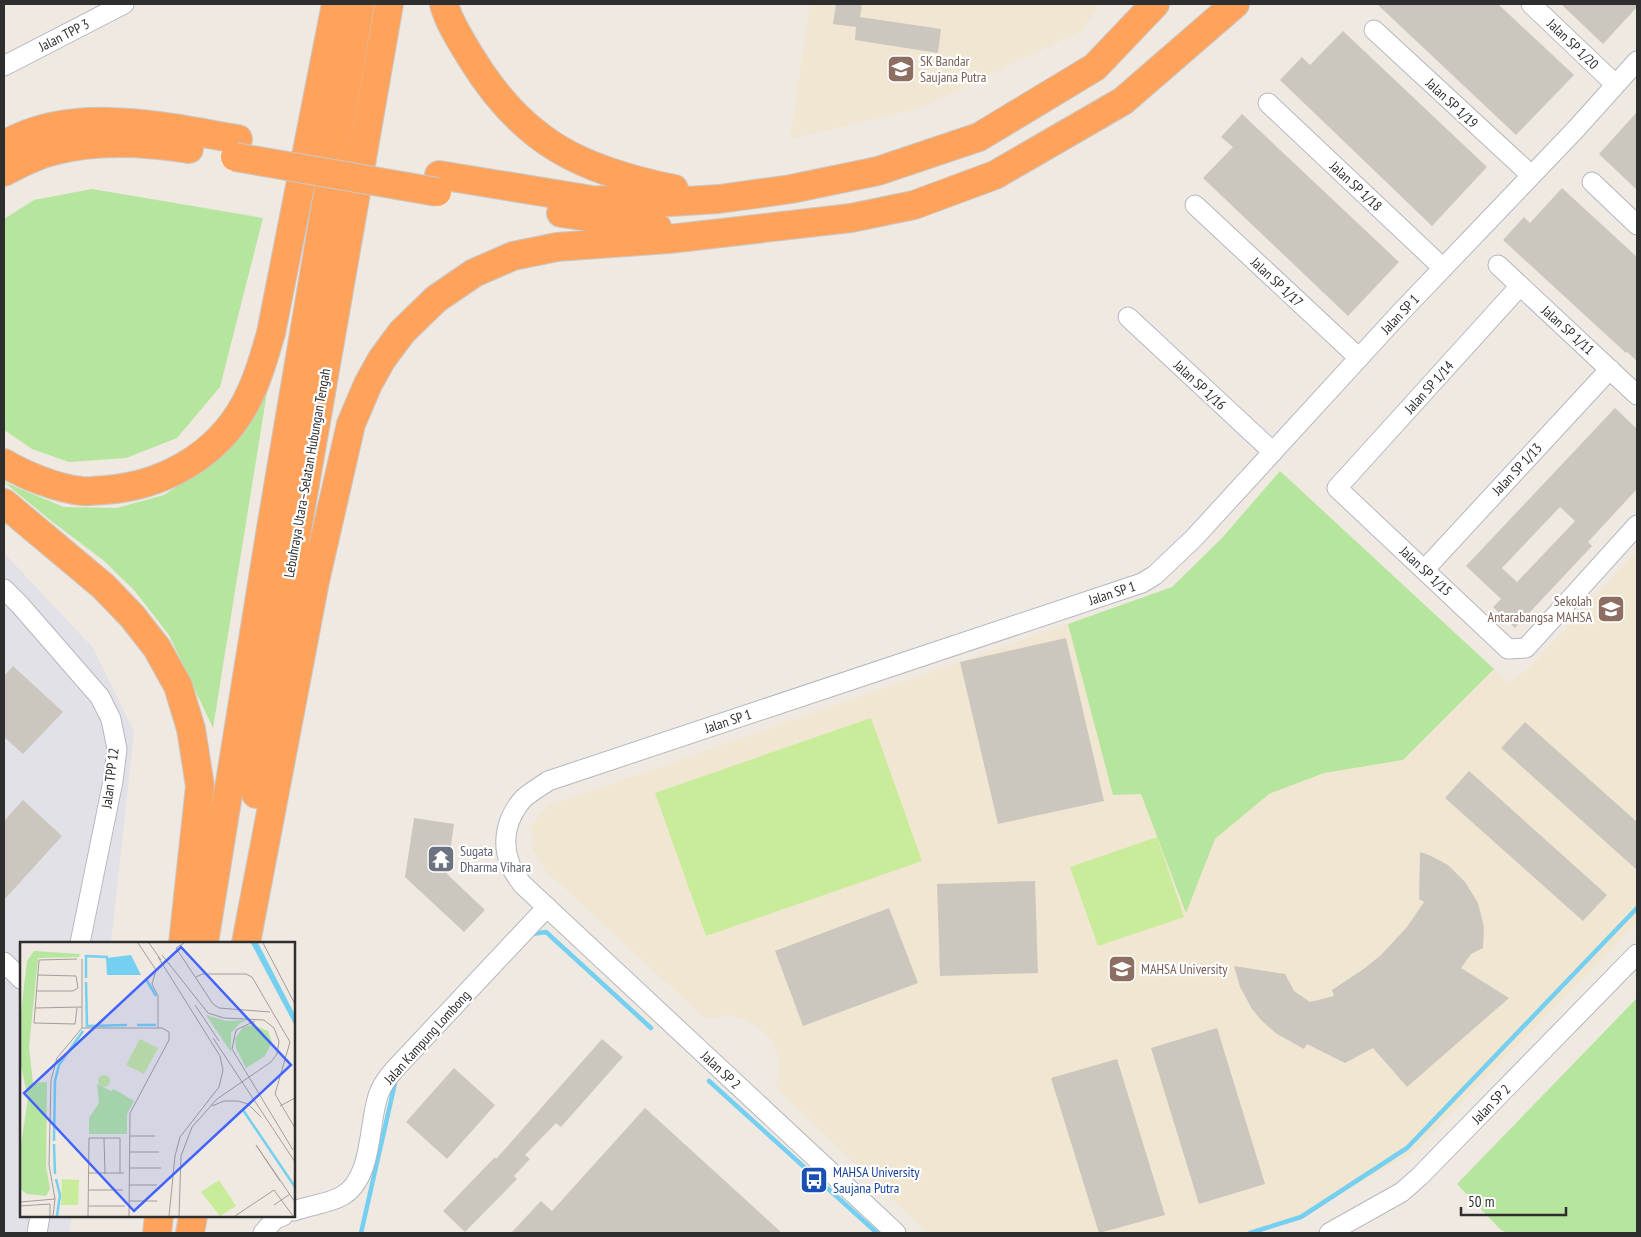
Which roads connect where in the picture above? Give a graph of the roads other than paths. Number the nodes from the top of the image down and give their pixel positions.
1 (124, 4) edge
2 (336, 4) edge
3 (360, 4) edge
4 (389, 4) edge
5 (444, 4) edge
6 (1155, 4) edge
7 (1234, 4) edge
8 (1531, 4) edge
9 (1374, 30) dead end
10 (1637, 61) edge
11 (4, 66) edge
12 (1615, 84) junction
13 (1268, 103) dead end
14 (4, 145) edge
15 (237, 148) junction
16 (4, 172) edge
17 (1531, 175) junction
18 (1592, 182) dead end
19 (438, 184) junction
20 (719, 199) junction
21 (1195, 205) dead end
22 (1637, 225) edge
23 (703, 234) junction
24 (1498, 265) dead end
25 (1444, 268) junction
26 (1520, 286) junction
27 (1128, 317) dead end
28 (1359, 358) junction
29 (1610, 369) junction
30 (1637, 395) edge
31 (1273, 452) junction
32 (4, 463) edge
33 (1337, 488) joint
34 (4, 503) edge
35 (1637, 524) edge
36 (1425, 569) junction
37 (4, 589) edge
38 (546, 907) junction
39 (80, 942) edge
40 (183, 942) edge
41 (204, 942) edge
42 (233, 942) edge
43 (246, 942) edge
44 (1637, 954) edge
45 (4, 962) edge
46 (20, 978) edge
47 (295, 1211) edge
48 (155, 1217) edge
49 (160, 1217) edge
50 (192, 1217) edge
51 (280, 1217) edge
52 (155, 1233) edge
53 (189, 1233) edge
54 (263, 1233) edge
55 (896, 1233) edge
56 (1329, 1233) edge

1 - 11 street, Jalan TPP 3
2 - 32 highway
3 - 41 highway, Lebuhraya Utara–Selatan Hubungan Tengah
4 - 42 highway, Lebuhraya Utara–Selatan Hubungan Tengah
5 - 20 highway
6 - 20 highway
7 - 23 highway
8 - 12 street, Jalan SP 1/20
9 - 17 street, Jalan SP 1/19
10 - 12 street, Jalan SP 1
12 - 17 street, Jalan SP 1
13 - 25 street, Jalan SP 1/18
14 - 15 highway
15 - 16 highway
15 - 19 highway
17 - 25 street, Jalan SP 1
18 - 22 street
19 - 20 highway
19 - 23 highway
21 - 28 street, Jalan SP 1/17
23 - 43 highway
24 - 26 street, Jalan SP 1/11
25 - 28 street, Jalan SP 1
26 - 29 street, Jalan SP 1/11
26 - 33 street, Jalan SP 1/14
27 - 31 street, Jalan SP 1/16
28 - 31 street, Jalan SP 1
29 - 30 street, Jalan SP 1/11
29 - 36 street, Jalan SP 1/13
31 - 38 street, Jalan SP 1
33 - 36 street, Jalan SP 1/15
34 - 40 highway
35 - 36 street, Jalan SP 1/15
37 - 39 street, Jalan TPP 12
38 - 47 street, Jalan Kampung Lombong
38 - 55 street, Jalan SP 2
44 - 56 street, Jalan SP 2
45 - 46 street
48 - 52 highway
49 - 52 highway
50 - 53 highway
51 - 54 street

